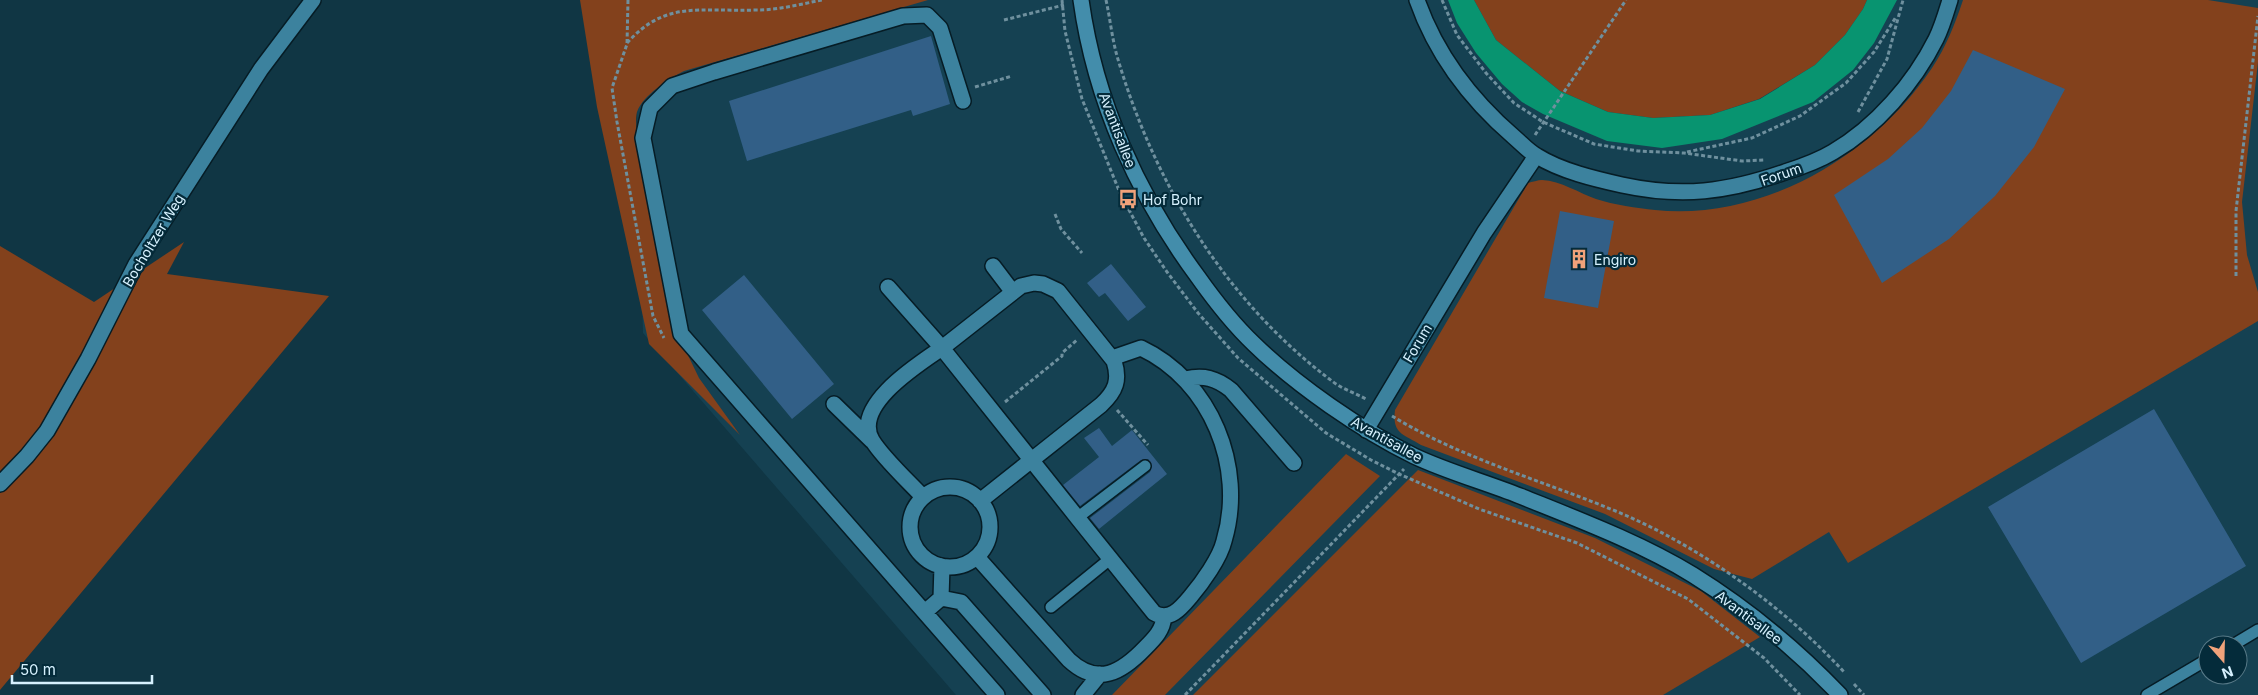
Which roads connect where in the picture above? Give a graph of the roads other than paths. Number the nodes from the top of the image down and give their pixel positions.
1 (313, 0) edge
2 (1417, 0) edge
3 (1950, 0) edge
4 (1082, 1) edge
5 (963, 101) dead end
6 (1536, 156) junction
7 (993, 266) dead end
8 (888, 287) dead end
9 (1012, 291) junction
10 (942, 348) junction
11 (1112, 358) junction
12 (1185, 379) junction
13 (834, 404) dead end
14 (870, 412) junction
15 (847, 418) junction
16 (1366, 430) junction
17 (873, 442) junction
18 (1032, 461) junction
19 (1294, 463) dead end
20 (1145, 466) dead end
21 (0, 484) edge
22 (923, 497) junction
23 (980, 501) junction
24 (1078, 518) junction
25 (977, 558) junction
26 (1110, 559) junction
27 (942, 566) junction
28 (941, 598) junction
29 (1051, 607) dead end
30 (925, 612) junction
31 (1164, 616) junction
32 (2198, 665) edge
33 (1100, 674) junction
34 (997, 695) edge
35 (1043, 695) edge
36 (1083, 695) edge
37 (1840, 695) edge
38 (2147, 695) edge

1 - 21 street, Bocholtzer Weg
2 - 6 street, Forum
3 - 6 street, Forum
4 - 16 street, Avantisallee
5 - 30 street
6 - 16 street, Forum
7 - 9 street
8 - 10 street
9 - 10 street
9 - 11 street
10 - 14 street
10 - 18 street
11 - 12 street
11 - 18 street
12 - 19 street
12 - 31 street
13 - 15 street
14 - 15 street
14 - 17 street
15 - 17 street
16 - 37 street, Avantisallee
17 - 22 street
18 - 23 street
18 - 24 street
20 - 24 lane
22 - 23 street
22 - 27 street
23 - 25 street
24 - 26 street
25 - 27 street
25 - 33 street
26 - 29 lane
26 - 31 street
27 - 28 street
28 - 30 street
28 - 35 street
30 - 34 street
31 - 33 street
32 - 38 lane
33 - 36 street

